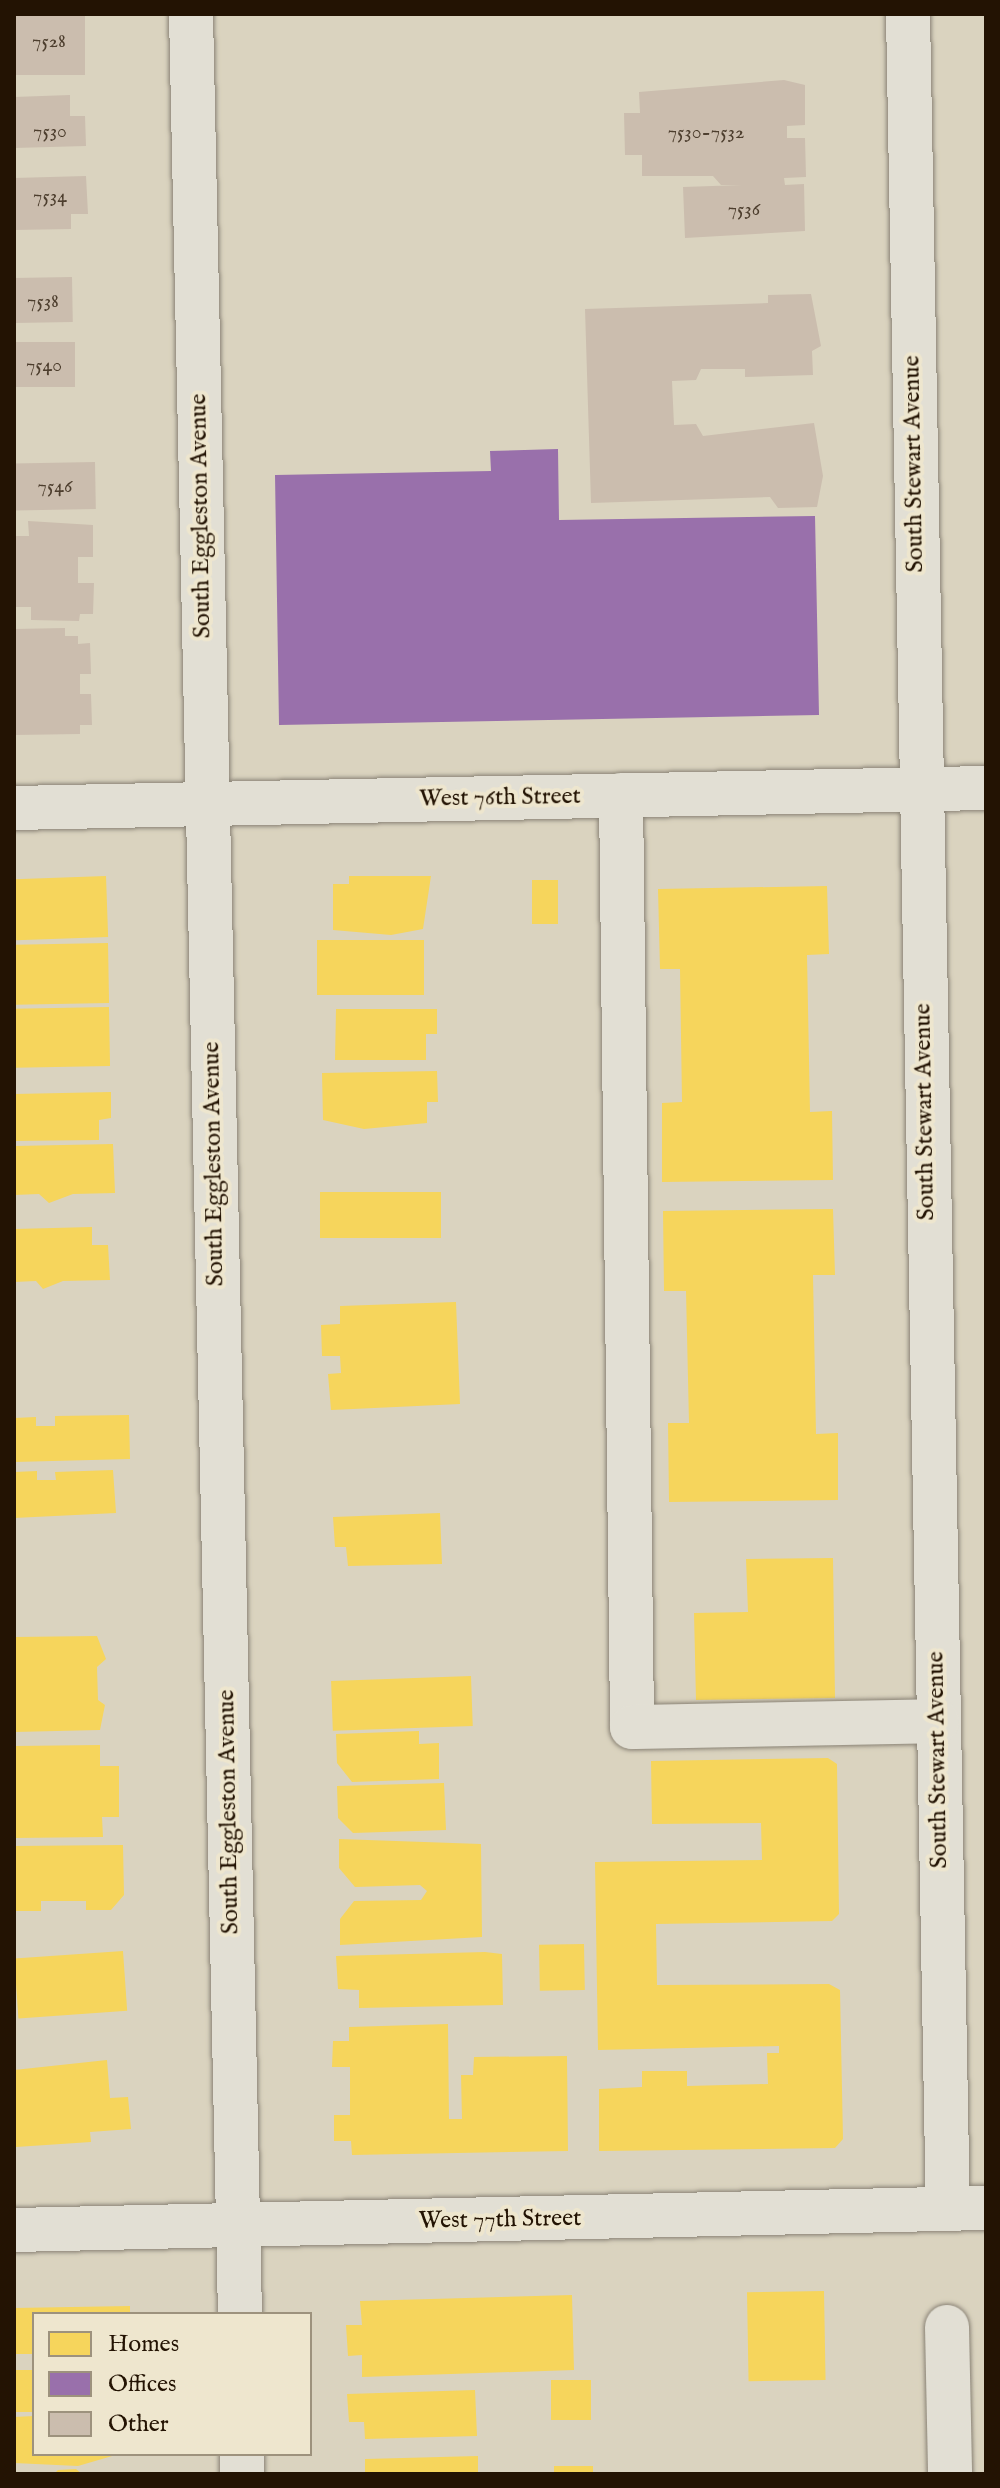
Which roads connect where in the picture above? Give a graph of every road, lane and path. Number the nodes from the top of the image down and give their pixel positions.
1 (191, 14) edge
2 (908, 14) edge
3 (986, 788) edge
4 (918, 789) junction
5 (621, 795) junction
6 (206, 803) junction
7 (14, 808) edge
8 (937, 1721) junction
9 (967, 2209) edge
10 (239, 2225) junction
11 (14, 2230) edge
12 (240, 2312) edge
13 (947, 2327) dead end
14 (950, 2474) edge

1 - 6 street, South Eggleston Avenue
2 - 4 street, South Stewart Avenue
3 - 4 street, West 76th Street
4 - 5 street, West 76th Street
4 - 8 street, South Stewart Avenue
5 - 6 street, West 76th Street
5 - 8 street
6 - 7 street, West 76th Street
6 - 10 street, South Eggleston Avenue
8 - 9 street, South Stewart Avenue
9 - 10 street, West 77th Street
10 - 11 street, West 77th Street
10 - 12 street, South Eggleston Avenue
13 - 14 street

